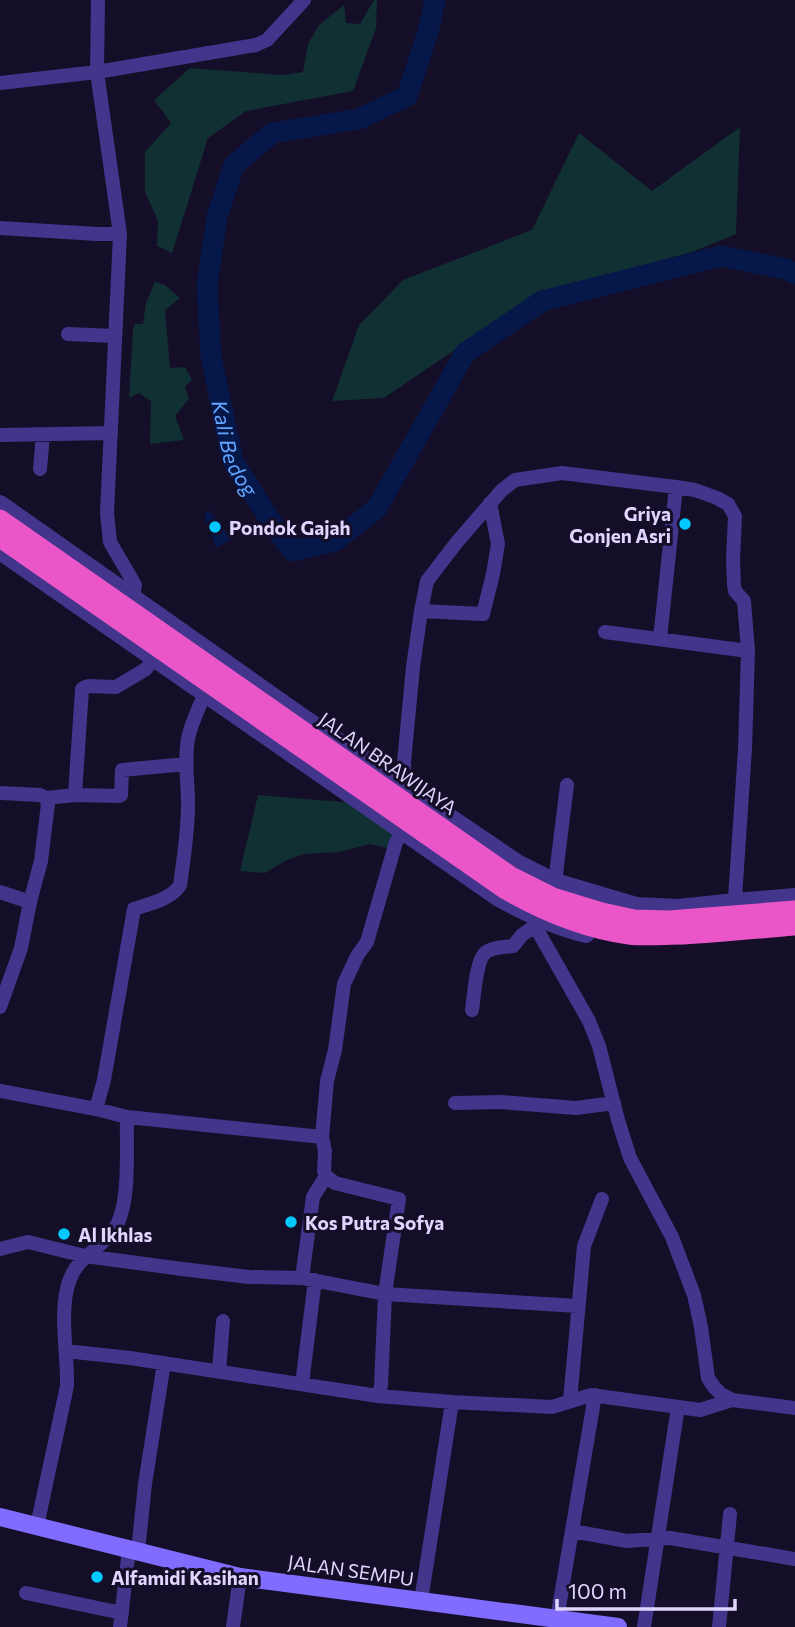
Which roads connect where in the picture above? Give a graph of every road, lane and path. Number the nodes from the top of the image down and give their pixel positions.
1 (98, 0) edge
2 (303, 0) edge
3 (97, 72) junction
4 (0, 83) edge
5 (0, 228) edge
6 (120, 234) junction
7 (68, 334) dead end
8 (114, 336) junction
9 (111, 433) junction
10 (43, 434) junction
11 (0, 435) edge
12 (40, 469) dead end
13 (676, 487) junction
14 (490, 503) junction
15 (0, 504) edge
16 (0, 519) edge
17 (0, 538) edge
18 (0, 551) edge
19 (133, 597) junction
20 (421, 611) junction
21 (605, 632) dead end
22 (660, 639) junction
23 (748, 651) junction
24 (154, 659) junction
25 (205, 693) junction
26 (186, 764) junction
27 (567, 785) dead end
28 (404, 786) junction
29 (0, 793) edge
30 (75, 794) junction
31 (46, 798) junction
32 (403, 832) junction
33 (555, 882) junction
34 (0, 892) edge
35 (795, 897) edge
36 (30, 902) junction
37 (735, 908) junction
38 (795, 910) edge
39 (535, 922) junction
40 (795, 926) edge
41 (795, 935) edge
42 (0, 1007) edge
43 (472, 1010) dead end
44 (0, 1091) edge
45 (455, 1103) dead end
46 (614, 1103) junction
47 (96, 1109) junction
48 (127, 1117) junction
49 (322, 1137) junction
50 (326, 1176) junction
51 (602, 1199) dead end
52 (0, 1249) edge
53 (85, 1256) junction
54 (309, 1279) junction
55 (385, 1294) junction
56 (578, 1306) junction
57 (223, 1321) dead end
58 (66, 1352) junction
59 (163, 1363) junction
60 (219, 1371) junction
61 (302, 1384) junction
62 (595, 1395) junction
63 (379, 1396) junction
64 (732, 1400) junction
65 (570, 1401) junction
66 (452, 1402) junction
67 (678, 1407) junction
68 (795, 1408) edge
69 (730, 1514) dead end
70 (0, 1517) edge
71 (37, 1526) junction
72 (572, 1531) junction
73 (658, 1539) junction
74 (727, 1548) junction
75 (134, 1550) junction
76 (795, 1559) edge
77 (240, 1577) junction
78 (26, 1593) dead end
79 (421, 1601) junction
80 (557, 1619) junction
81 (120, 1620) edge
82 (590, 1625) edge
83 (233, 1627) edge
84 (618, 1627) edge
85 (644, 1627) edge
86 (719, 1627) edge

1 - 3 street
2 - 3 street
3 - 4 street
3 - 6 street
5 - 6 street
6 - 8 street
7 - 8 street
8 - 9 street
9 - 10 street
9 - 19 street
10 - 11 street
10 - 12 street
13 - 14 street
13 - 22 street
13 - 23 street
14 - 20 street
14 - 20 street
15 - 19 street
16 - 37 highway, JALAN BRAWIJAYA
17 - 40 highway, JALAN BRAWIJAYA
18 - 24 street
19 - 28 street
20 - 28 street
21 - 22 street
22 - 23 street
23 - 37 street
24 - 25 street
24 - 30 street
25 - 26 street
25 - 32 street
26 - 30 street
26 - 47 street
27 - 33 street
28 - 33 street
29 - 31 street
30 - 31 street
31 - 36 street
32 - 39 street
32 - 49 street
33 - 37 street
34 - 36 street
35 - 37 street
36 - 42 street
37 - 38 highway, JALAN BRAWIJAYA
39 - 41 street
39 - 43 street
39 - 46 street
44 - 47 street
45 - 46 street
46 - 64 street
47 - 48 street
48 - 49 street
48 - 53 street
49 - 50 street
50 - 54 street
50 - 55 street
51 - 56 street
52 - 53 street
53 - 54 street
53 - 58 street
54 - 55 street
54 - 61 street
55 - 56 street
55 - 63 street
56 - 65 street
57 - 60 street
58 - 59 street
58 - 71 street
59 - 60 street
59 - 75 street
60 - 61 street
61 - 63 street
62 - 65 street
62 - 67 street
62 - 72 street
63 - 66 street
64 - 67 street
64 - 68 street
65 - 66 street
66 - 79 street
67 - 73 street
69 - 74 street
70 - 71 main road, JALAN SEMPU
71 - 75 main road, JALAN SEMPU
72 - 73 street
72 - 80 street
73 - 74 street
73 - 85 street
74 - 76 street
74 - 86 street
75 - 77 main road, JALAN SEMPU
75 - 81 street
77 - 79 main road, JALAN SEMPU
77 - 83 street
78 - 81 street
79 - 80 main road, JALAN SEMPU
80 - 82 main road, JALAN SEMPU
82 - 84 main road, JALAN SEMPU

